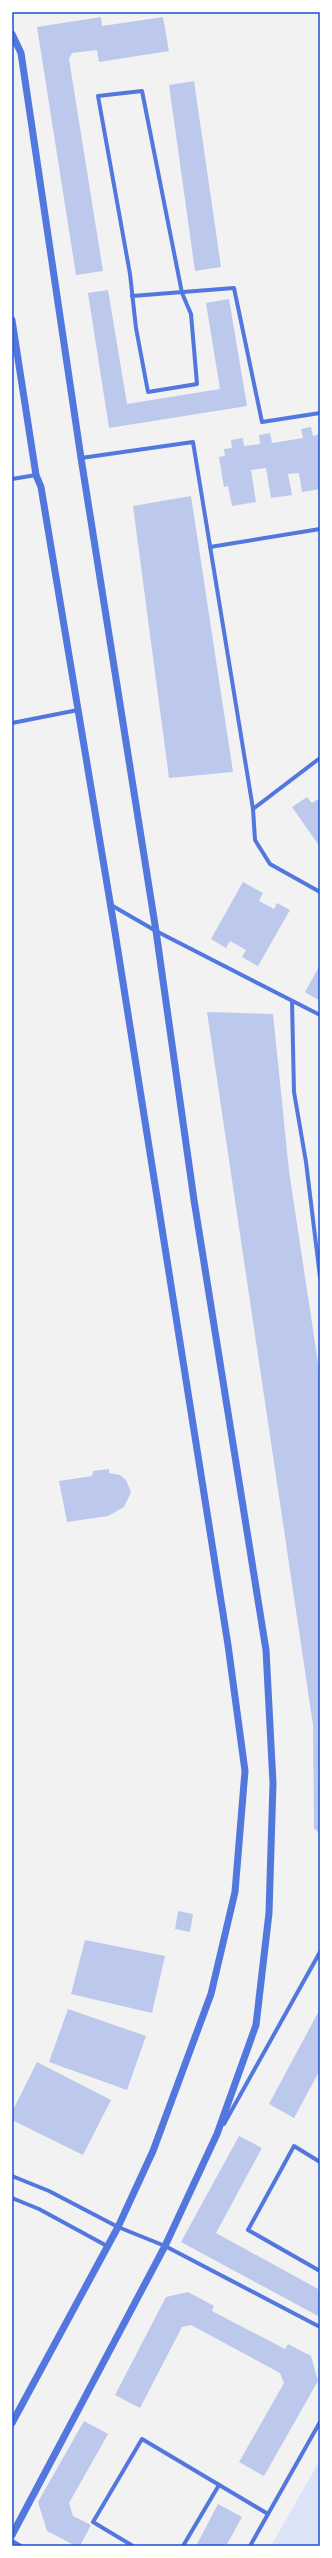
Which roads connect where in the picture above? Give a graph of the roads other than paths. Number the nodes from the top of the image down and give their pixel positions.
1 (12, 34) edge
2 (182, 293) junction
3 (132, 296) junction
4 (12, 320) edge
5 (320, 413) edge
6 (81, 458) junction
7 (36, 475) junction
8 (12, 479) edge
9 (320, 529) edge
10 (210, 547) junction
11 (78, 710) junction
12 (12, 723) edge
13 (320, 758) edge
14 (253, 809) junction
15 (320, 892) edge
16 (111, 904) junction
17 (156, 931) junction
18 (292, 1001) junction
19 (320, 1015) edge
20 (320, 1277) edge
21 (320, 1952) edge
22 (319, 1958) edge
23 (218, 2134) junction
24 (320, 2162) edge
25 (12, 2176) edge
26 (12, 2198) edge
27 (118, 2227) junction
28 (107, 2246) junction
29 (165, 2246) junction
30 (320, 2271) edge
31 (320, 2327) edge
32 (320, 2422) edge
33 (12, 2423) edge
34 (220, 2485) junction
35 (268, 2514) junction
36 (12, 2535) edge
37 (12, 2541) edge
38 (21, 2546) edge
39 (133, 2546) edge
40 (183, 2546) edge
41 (250, 2546) edge

1 - 6 street
2 - 3 street
2 - 3 street
2 - 3 street
2 - 5 street
4 - 7 street
6 - 10 street
6 - 17 street
7 - 8 street
7 - 11 street
9 - 10 street
10 - 14 street
11 - 12 street
11 - 16 street
13 - 14 street
14 - 15 street
16 - 17 street
16 - 27 street
17 - 18 street
17 - 23 street
18 - 19 street
18 - 20 street
21 - 22 street
22 - 23 street
23 - 29 street
24 - 30 street
25 - 27 street
26 - 28 street
27 - 28 street
27 - 29 street
28 - 33 street
29 - 31 street
29 - 36 street
32 - 35 street
34 - 35 street
34 - 39 street
34 - 40 street
35 - 41 street
37 - 38 street

